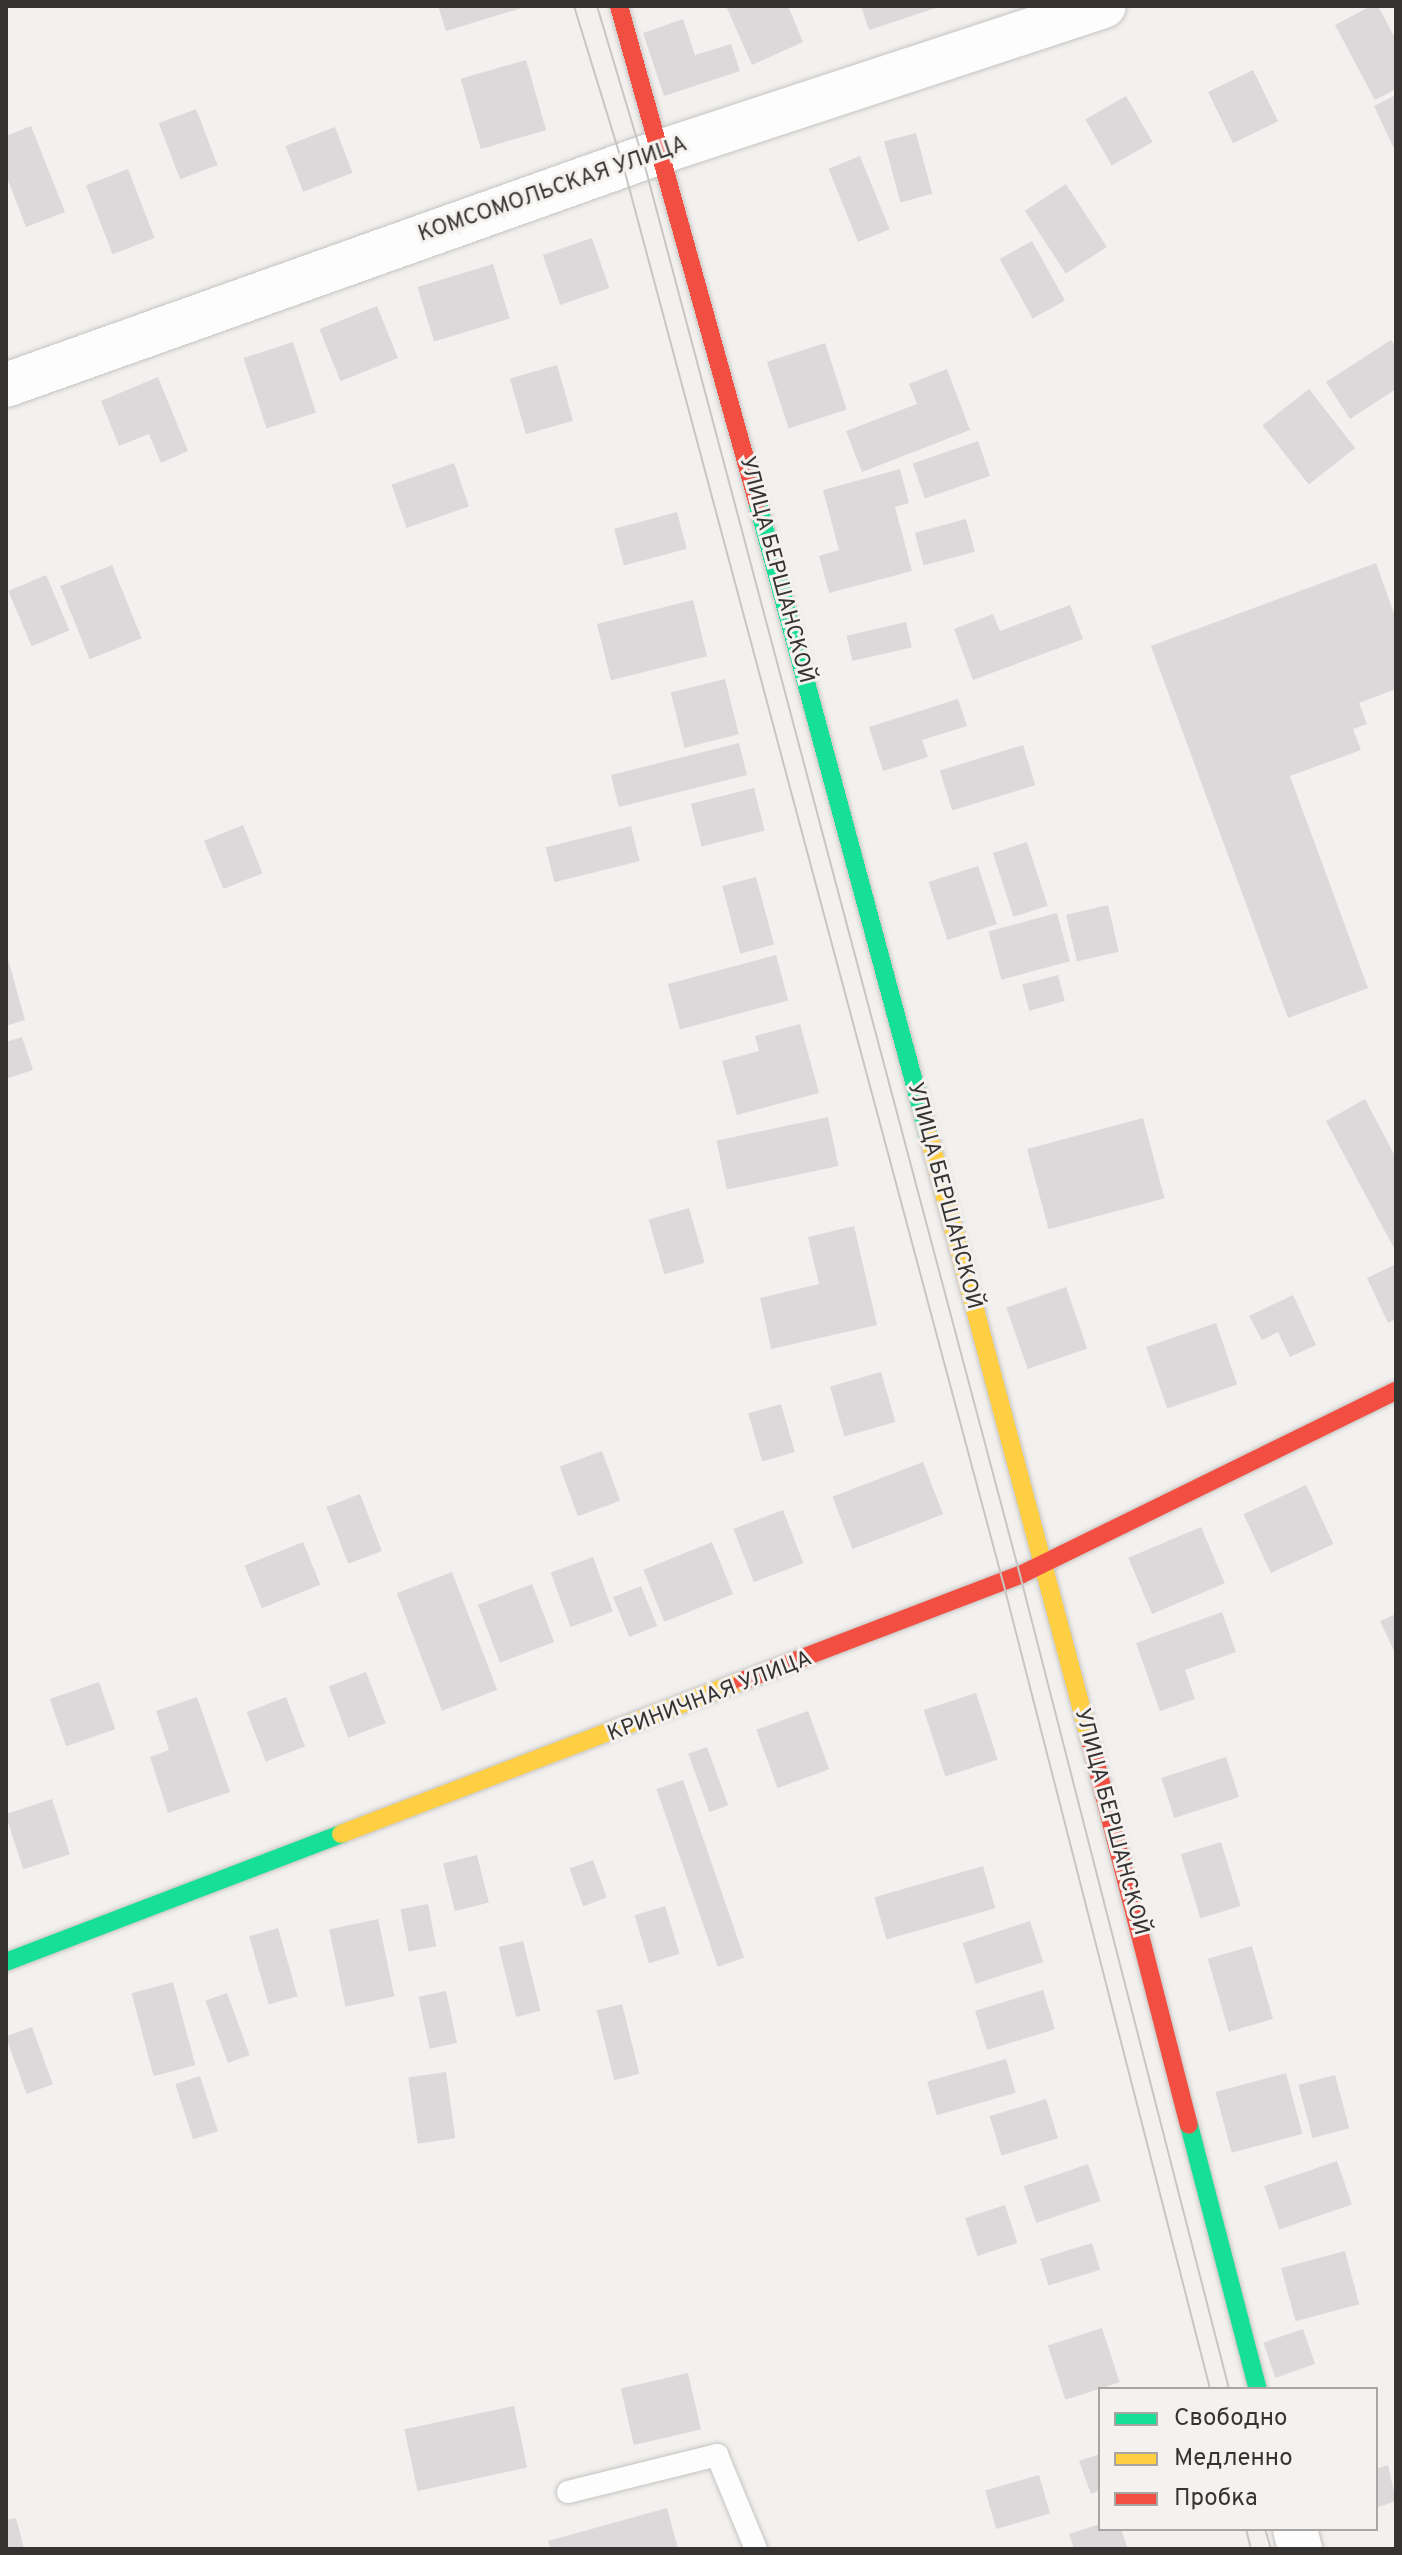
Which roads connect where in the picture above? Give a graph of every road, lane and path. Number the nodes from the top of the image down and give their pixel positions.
1 (619, 6) edge
2 (1104, 6) edge
3 (663, 151) junction
4 (6, 385) edge
5 (1396, 1391) edge
6 (1044, 1565) junction
7 (6, 1962) edge
8 (1257, 2387) edge
9 (568, 2492) dead end
10 (756, 2549) edge

1 - 3 street, УЛИЦА БЕРШАНСКОЙ
2 - 3 street, КОМСОМОЛЬСКАЯ УЛИЦА
3 - 4 street, КОМСОМОЛЬСКАЯ УЛИЦА
3 - 6 street, УЛИЦА БЕРШАНСКОЙ
5 - 6 street, КРИНИЧНАЯ УЛИЦА
6 - 7 street, КРИНИЧНАЯ УЛИЦА
6 - 8 street, УЛИЦА БЕРШАНСКОЙ
9 - 10 lane

